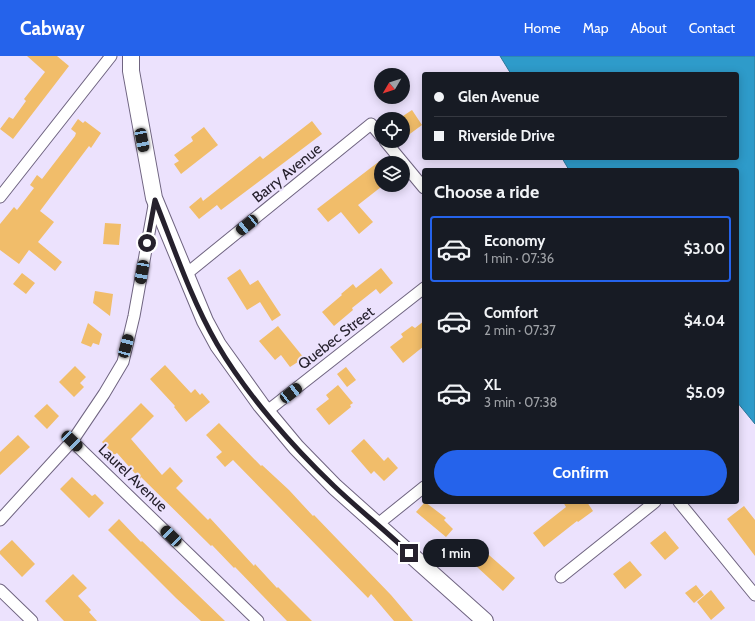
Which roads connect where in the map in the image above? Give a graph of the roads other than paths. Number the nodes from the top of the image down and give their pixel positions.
1 (111, 56) edge
2 (131, 56) edge
3 (374, 128) edge
4 (391, 148) edge
5 (422, 186) edge
6 (0, 198) edge
7 (155, 200) junction
8 (185, 275) junction
9 (422, 290) edge
10 (266, 412) junction
11 (72, 441) junction
12 (422, 489) edge
13 (652, 504) edge
14 (681, 504) edge
15 (0, 520) edge
16 (378, 524) junction
17 (561, 577) dead end
18 (0, 590) edge
19 (755, 595) edge
20 (32, 621) edge
21 (258, 621) edge
22 (485, 621) edge

1 - 6 street
2 - 7 main road
3 - 8 street, Barry Avenue
4 - 5 street
7 - 8 main road
7 - 11 street
8 - 10 main road
9 - 10 street, Quebec Street
10 - 16 main road
11 - 15 street
11 - 21 street, Laurel Avenue
12 - 16 street
13 - 17 street
14 - 19 street
16 - 22 main road
18 - 20 street

